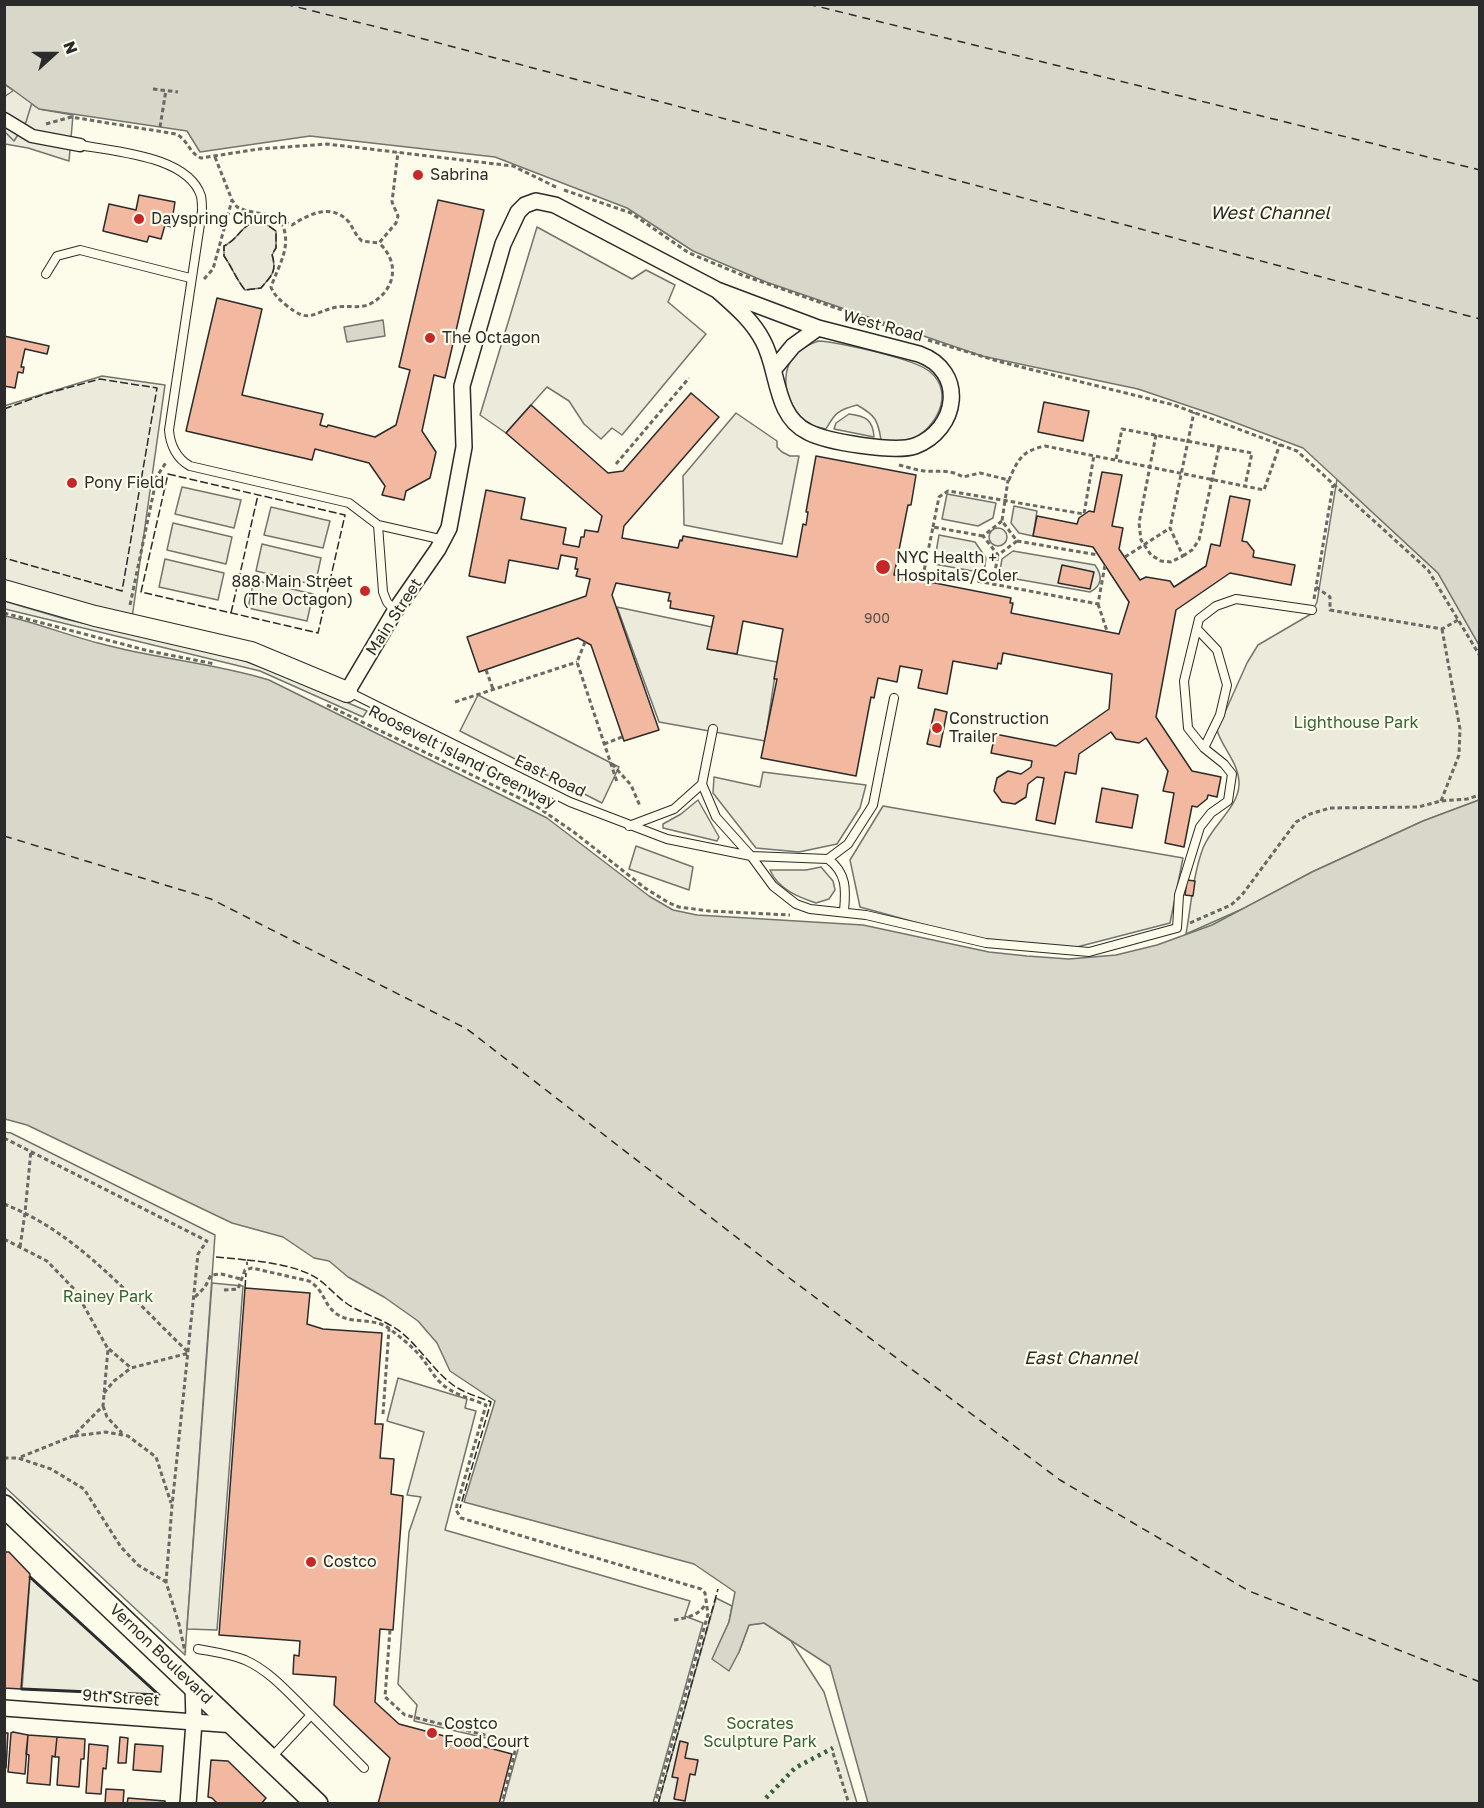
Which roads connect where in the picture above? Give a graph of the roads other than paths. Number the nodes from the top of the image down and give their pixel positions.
1 (4, 119) edge
2 (80, 146) joint
3 (530, 202) joint
4 (46, 274) dead end
5 (190, 278) junction
6 (717, 290) junction
7 (818, 328) junction
8 (774, 369) junction
9 (378, 525) junction
10 (444, 540) junction
11 (4, 590) edge
12 (1312, 610) road end
13 (395, 611) junction
14 (1197, 629) junction
15 (347, 692) junction
16 (894, 698) dead end
17 (713, 729) dead end
18 (1204, 748) junction
19 (702, 784) junction
20 (629, 826) junction
21 (751, 856) junction
22 (828, 859) junction
23 (844, 911) junction
24 (4, 1506) edge
25 (198, 1649) dead end
26 (193, 1684) junction
27 (4, 1708) edge
28 (311, 1715) junction
29 (194, 1722) junction
30 (234, 1725) junction
31 (270, 1759) junction
32 (364, 1768) dead end
33 (188, 1803) edge
34 (317, 1803) edge

1 - 2 street
2 - 5 lane
3 - 6 street, West Road
3 - 10 street, Main Street
4 - 5 lane
5 - 9 lane
6 - 7 street, West Road
6 - 8 street, West Road
7 - 8 street, West Road
7 - 8 street, West Road
9 - 10 lane
9 - 13 lane
10 - 13 street, Main Street
11 - 15 street
12 - 14 lane
13 - 15 street, Main Street
14 - 18 lane
14 - 18 lane
15 - 20 lane, East Road
16 - 22 lane
17 - 19 lane
18 - 23 lane
19 - 20 lane
19 - 21 lane
20 - 21 lane, East Road
21 - 22 lane, East Road
21 - 23 lane
22 - 23 lane
24 - 26 main road, Vernon Boulevard
25 - 28 lane
26 - 29 street
26 - 30 main road, Vernon Boulevard
27 - 29 street, 9th Street
28 - 31 lane
28 - 32 lane
29 - 30 street, 9th Street
29 - 33 street
30 - 31 main road, Vernon Boulevard
31 - 34 main road, Vernon Boulevard

